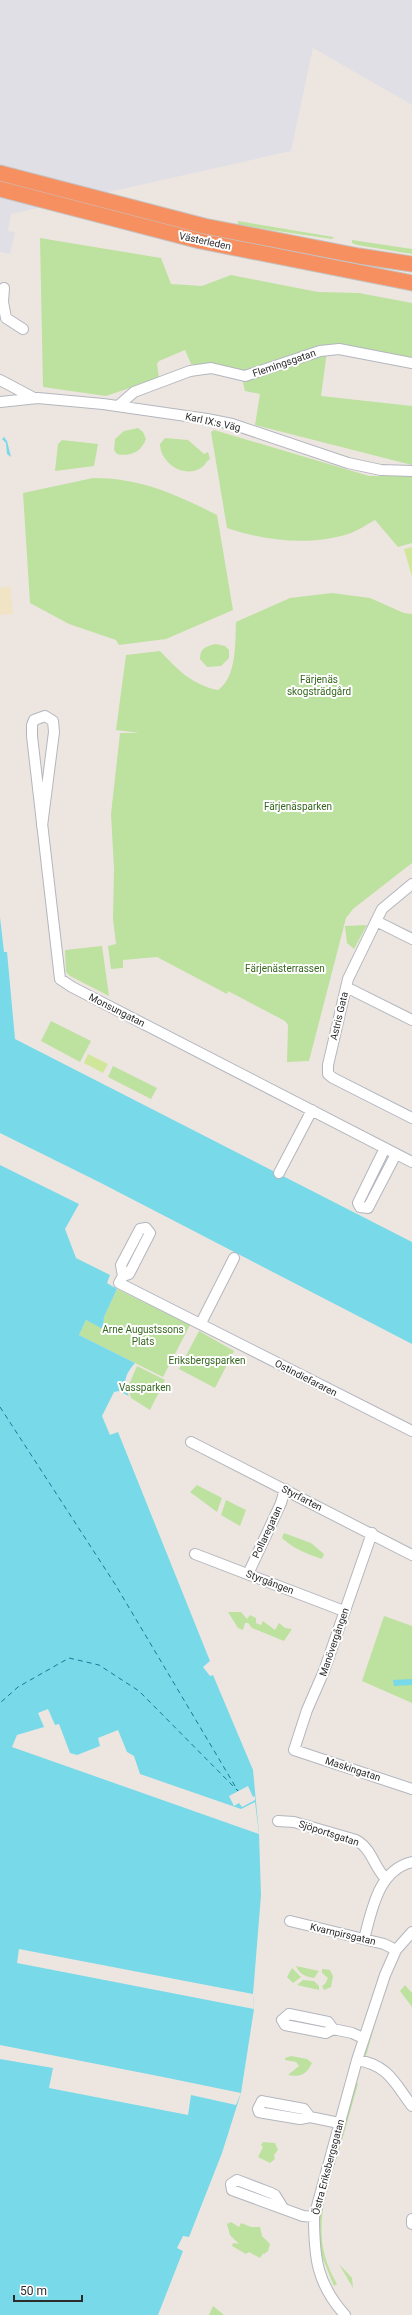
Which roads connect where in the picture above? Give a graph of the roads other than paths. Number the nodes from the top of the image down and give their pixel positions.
1 (0, 173) edge
2 (0, 189) edge
3 (412, 264) edge
4 (412, 283) edge
5 (4, 288) dead end
6 (23, 329) dead end
7 (412, 363) edge
8 (0, 380) edge
9 (34, 398) junction
10 (0, 402) edge
11 (118, 406) junction
12 (412, 471) edge
13 (42, 826) junction
14 (412, 884) edge
15 (376, 921) junction
16 (412, 939) edge
17 (346, 987) junction
18 (412, 1020) edge
19 (312, 1110) junction
20 (411, 1114) edge
21 (385, 1148) junction
22 (396, 1154) junction
23 (412, 1162) edge
24 (279, 1172) dead end
25 (234, 1258) dead end
26 (122, 1276) dead end
27 (201, 1323) junction
28 (412, 1431) edge
29 (191, 1442) dead end
30 (284, 1489) junction
31 (372, 1534) junction
32 (195, 1554) dead end
33 (412, 1555) edge
34 (248, 1574) junction
35 (344, 1610) junction
36 (294, 1750) joint
37 (412, 1789) edge
38 (278, 1821) dead end
39 (412, 1862) edge
40 (385, 1878) junction
41 (290, 1921) dead end
42 (412, 1932) edge
43 (364, 1940) junction
44 (396, 1950) junction
45 (333, 2029) dead end
46 (363, 2038) junction
47 (357, 2060) junction
48 (412, 2106) edge
49 (310, 2117) dead end
50 (339, 2123) junction
51 (283, 2208) dead end
52 (314, 2217) junction
53 (412, 2219) edge
54 (412, 2224) edge
55 (345, 2315) edge

1 - 3 highway, Västerleden
2 - 4 highway, Västerleden
5 - 6 street
7 - 11 street, Flemingsgatan
8 - 9 street, Karl IX:s Väg
9 - 10 street, Karl IX:s Väg
9 - 11 street, Karl IX:s Väg
11 - 12 street, Karl IX:s Väg
13 - 13 street, Monsungatan
13 - 19 street, Monsungatan
14 - 15 street, Astris Gata
15 - 16 street
15 - 17 street, Astris Gata
17 - 18 street
17 - 20 street, Astris Gata
19 - 21 street, Monsungatan
19 - 24 street
21 - 22 street, Monsungatan
21 - 22 street
22 - 23 street, Monsungatan
25 - 27 street
26 - 27 street, Ostindiefararen
27 - 28 street, Ostindiefararen
29 - 30 street, Styrfarten
30 - 31 street, Styrfarten
30 - 34 street, Pollaregatan
31 - 33 street, Styrfarten
31 - 35 street, Manövergången
32 - 34 street, Styrgången
34 - 35 street, Styrgången
35 - 36 street, Manövergången
36 - 37 street, Maskingatan
38 - 40 street, Sjöportsgatan
39 - 40 street
40 - 43 street
41 - 43 street, Kvarnpirsgatan
42 - 44 street, Östra Eriksbergsgatan
43 - 44 street, Kvarnpirsgatan
44 - 46 street, Östra Eriksbergsgatan
45 - 46 street
46 - 47 street, Östra Eriksbergsgatan
47 - 48 street
47 - 50 street, Östra Eriksbergsgatan
49 - 50 street
50 - 52 street, Östra Eriksbergsgatan
51 - 52 street
52 - 55 street, Östra Eriksbergsgatan
53 - 54 street

